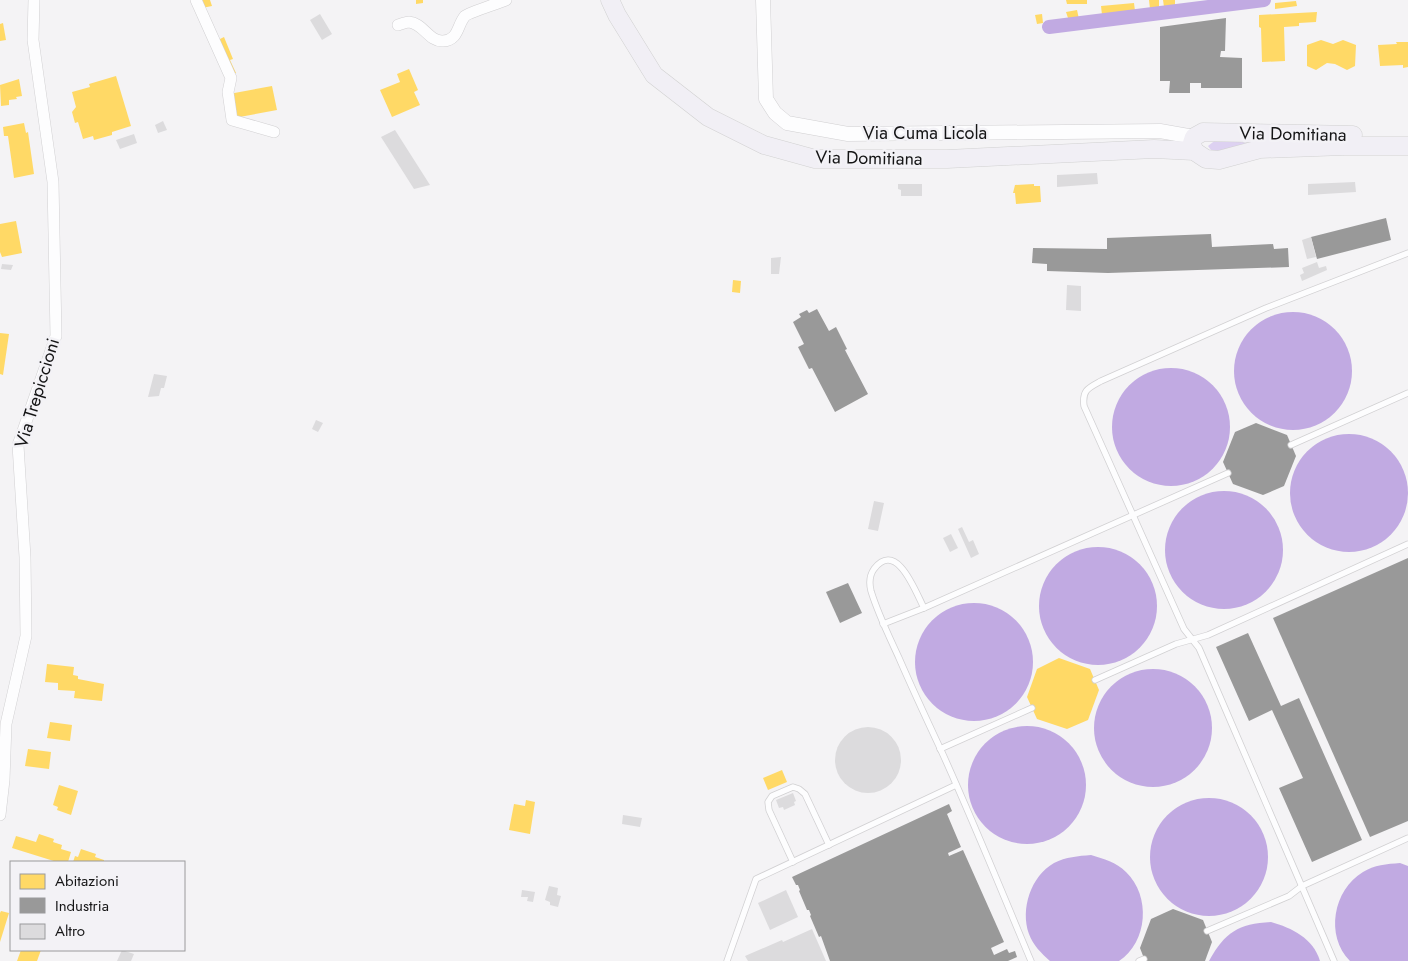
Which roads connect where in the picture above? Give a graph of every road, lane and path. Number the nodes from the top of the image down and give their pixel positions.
1 (34, 0) edge
2 (196, 0) edge
3 (506, 0) edge
4 (610, 0) edge
5 (763, 0) edge
6 (398, 25) dead end
7 (274, 132) dead end
8 (1408, 135) edge
9 (1194, 144) junction
10 (1408, 146) edge
11 (1408, 253) edge
12 (1408, 394) edge
13 (1291, 445) dead end
14 (1228, 473) dead end
15 (1133, 516) junction
16 (1408, 544) edge
17 (924, 608) junction
18 (883, 624) junction
19 (1192, 640) junction
20 (1095, 680) dead end
21 (1032, 708) dead end
22 (940, 749) junction
23 (956, 785) junction
24 (0, 815) edge
25 (1408, 838) edge
26 (829, 845) junction
27 (793, 862) junction
28 (1302, 886) junction
29 (1207, 930) dead end
30 (727, 961) edge
31 (1031, 961) edge
32 (1334, 961) edge

1 - 24 street, Via Trepiccioni
2 - 7 street
3 - 6 street
4 - 9 main road, Via Domitiana
5 - 9 street, Via Cuma Licola
8 - 9 main road, Via Domitiana
9 - 10 main road, Via Domitiana
11 - 15 lane
12 - 13 lane
14 - 15 lane
15 - 17 lane
15 - 19 lane
16 - 19 lane
17 - 18 lane
17 - 18 lane
18 - 22 lane
19 - 20 lane
19 - 28 lane
21 - 22 lane
22 - 23 lane
23 - 26 lane
23 - 31 lane
25 - 28 lane
26 - 27 lane
26 - 27 lane
27 - 30 lane
28 - 29 lane
28 - 32 lane

